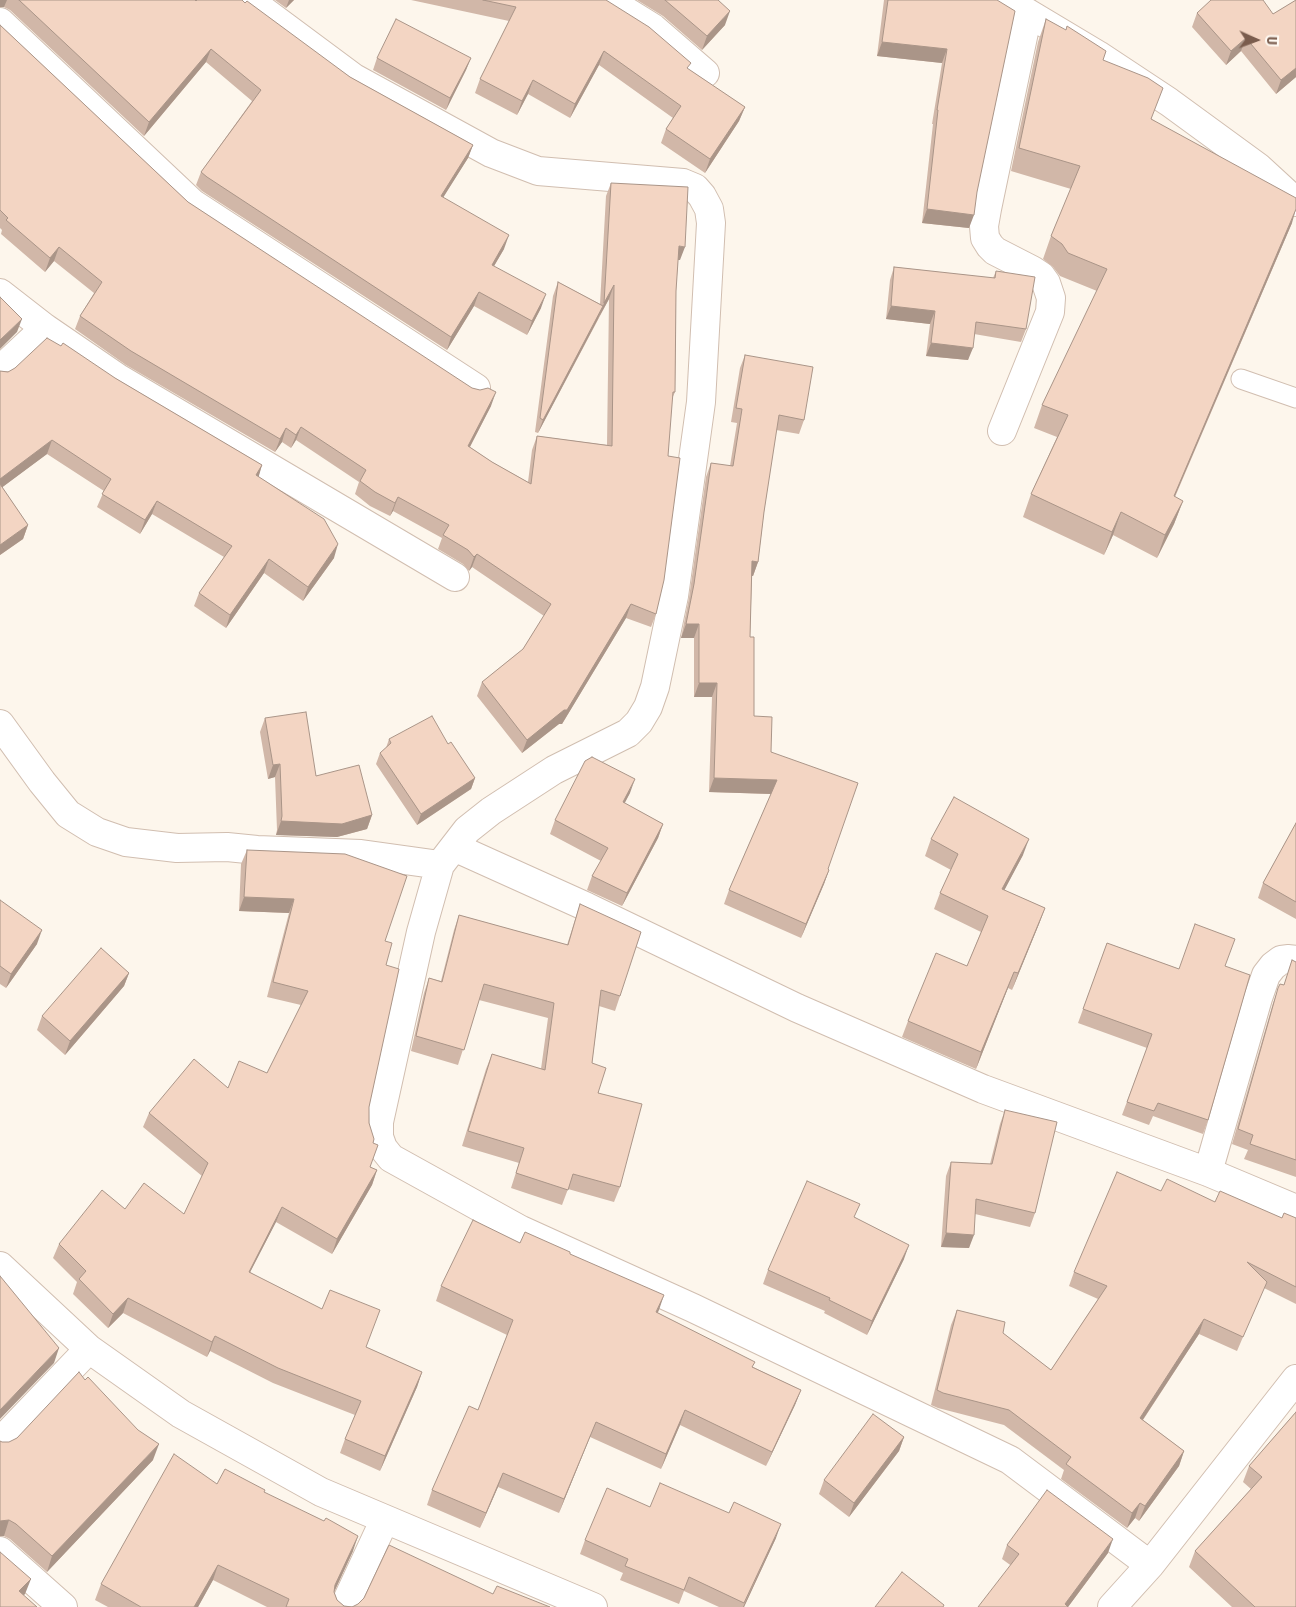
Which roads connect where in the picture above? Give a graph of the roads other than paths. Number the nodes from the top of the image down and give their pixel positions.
1 (249, 0) edge
2 (608, 0) edge
3 (1017, 7) edge
4 (0, 22) edge
5 (705, 73) dead end
6 (1296, 202) edge
7 (0, 293) edge
8 (45, 328) junction
9 (0, 370) edge
10 (1241, 379) dead end
11 (476, 388) edge
12 (1296, 398) edge
13 (1002, 430) dead end
14 (455, 577) dead end
15 (0, 724) edge
16 (447, 856) junction
17 (1296, 960) edge
18 (1208, 1172) junction
19 (1296, 1209) edge
20 (0, 1266) edge
21 (89, 1349) junction
22 (1296, 1379) edge
23 (0, 1442) edge
24 (385, 1519) junction
25 (0, 1551) edge
26 (1150, 1565) junction
27 (63, 1607) edge
28 (344, 1607) edge
29 (593, 1607) edge
30 (1112, 1607) edge

1 - 16 street
2 - 5 street
3 - 6 street
3 - 13 street
4 - 11 street
7 - 8 street
8 - 9 street
8 - 14 street
10 - 12 lane
15 - 16 street
16 - 18 street
16 - 26 street
17 - 18 street
18 - 19 street
20 - 21 street
21 - 23 street
21 - 24 street
22 - 26 street
24 - 28 street
24 - 29 street
25 - 27 street
26 - 30 street

